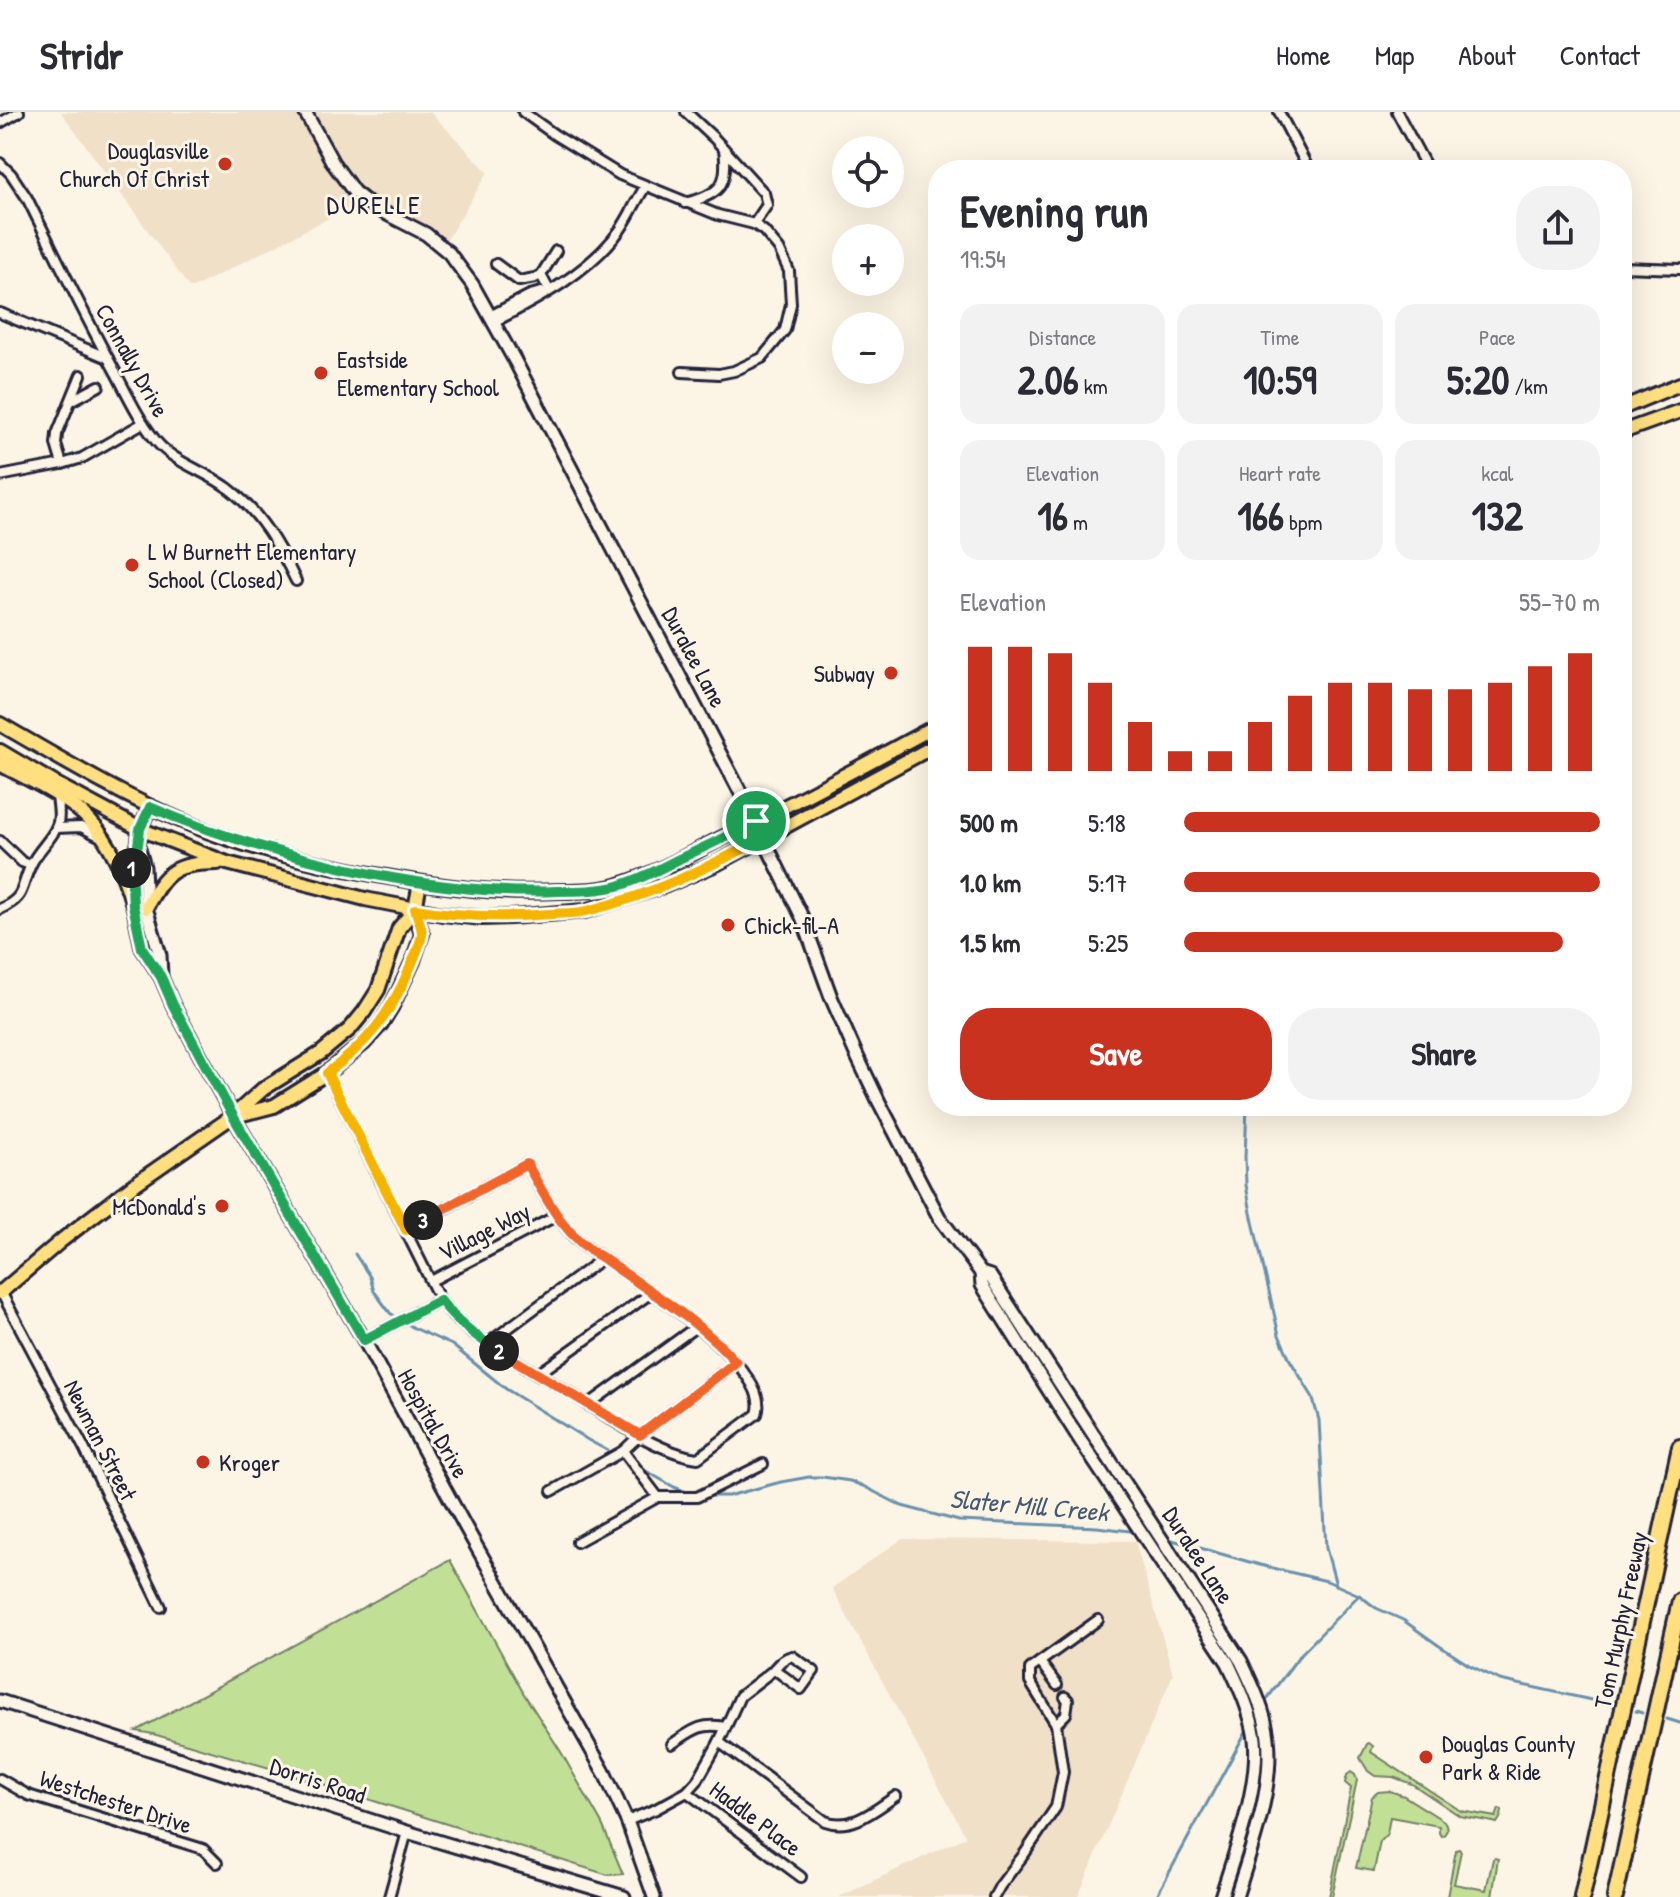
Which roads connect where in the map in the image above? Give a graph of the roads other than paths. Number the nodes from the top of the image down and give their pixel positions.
1 (19, 112) edge
2 (305, 112) edge
3 (523, 112) edge
4 (686, 112) edge
5 (1279, 112) edge
6 (1397, 112) edge
7 (0, 123) edge
8 (724, 149) junction
9 (1304, 160) edge
10 (1423, 160) edge
11 (0, 163) edge
12 (645, 187) junction
13 (684, 203) junction
14 (754, 224) junction
15 (556, 251) dead end
16 (496, 264) dead end
17 (1632, 267) edge
18 (1680, 269) edge
19 (541, 275) junction
20 (549, 290) junction
21 (0, 313) edge
22 (492, 319) junction
23 (108, 358) junction
24 (682, 372) dead end
25 (81, 375) dead end
26 (1680, 384) edge
27 (99, 386) dead end
28 (70, 401) junction
29 (1632, 404) edge
30 (1680, 411) edge
31 (143, 423) junction
32 (1632, 428) edge
33 (62, 464) junction
34 (0, 476) edge
35 (296, 581) dead end
36 (0, 724) edge
37 (928, 730) edge
38 (928, 749) edge
39 (0, 751) edge
40 (0, 764) edge
41 (57, 796) junction
42 (150, 807) junction
43 (756, 821) junction
44 (56, 828) junction
45 (140, 829) junction
46 (102, 838) junction
47 (764, 838) junction
48 (0, 841) edge
49 (138, 845) junction
50 (227, 863) junction
51 (30, 865) junction
52 (420, 883) junction
53 (133, 905) junction
54 (146, 908) junction
55 (0, 909) edge
56 (415, 909) junction
57 (161, 977) junction
58 (327, 1073) junction
59 (233, 1116) junction
60 (556, 1216) junction
61 (406, 1230) junction
62 (603, 1258) junction
63 (981, 1273) junction
64 (431, 1281) junction
65 (1, 1293) edge
66 (651, 1293) junction
67 (440, 1300) junction
68 (697, 1326) junction
69 (364, 1340) junction
70 (487, 1344) junction
71 (736, 1362) junction
72 (538, 1374) junction
73 (588, 1405) junction
74 (640, 1435) junction
75 (1680, 1447) edge
76 (623, 1451) junction
77 (763, 1464) dead end
78 (552, 1491) dead end
79 (658, 1497) junction
80 (577, 1542) dead end
81 (1680, 1601) edge
82 (161, 1607) dead end
83 (1098, 1620) dead end
84 (1040, 1662) junction
85 (774, 1669) junction
86 (1057, 1685) dead end
87 (1065, 1697) dead end
88 (0, 1701) edge
89 (1056, 1724) junction
90 (725, 1727) junction
91 (719, 1742) junction
92 (672, 1744) dead end
93 (0, 1779) edge
94 (687, 1792) junction
95 (896, 1796) dead end
96 (627, 1821) junction
97 (407, 1832) junction
98 (217, 1863) dead end
99 (801, 1877) dead end
100 (389, 1897) edge
101 (624, 1897) edge
102 (654, 1897) edge
103 (994, 1897) edge
104 (1221, 1897) edge
105 (1236, 1897) edge
106 (1582, 1897) edge
107 (1615, 1897) edge

1 - 7 street
2 - 22 street, Duralee Lane
3 - 12 street
4 - 8 street
5 - 9 street
6 - 10 street
8 - 13 street
8 - 14 street
11 - 23 street, Connally Drive
12 - 13 street
12 - 20 street
13 - 14 street
14 - 24 street
15 - 19 street
16 - 19 street
17 - 18 street
19 - 20 street
20 - 22 street
21 - 23 street
22 - 43 street, Duralee Lane
23 - 31 street, Connally Drive
25 - 28 street
26 - 29 main road
27 - 28 street
28 - 33 street
30 - 32 main road
31 - 33 street
31 - 35 street, Connally Drive
33 - 34 street
36 - 42 main road
37 - 43 main road
38 - 47 main road
39 - 45 main road
40 - 41 main road
41 - 44 street
41 - 46 main road
42 - 45 street, Hospital Drive
42 - 52 main road
43 - 47 street, Duralee Lane
43 - 52 main road
44 - 46 street
44 - 51 street
45 - 49 street, Hospital Drive
45 - 50 main road
46 - 53 main road
47 - 56 main road
47 - 63 street, Duralee Lane
48 - 51 street
49 - 53 street, Hospital Drive
49 - 54 street, Hospital Drive
50 - 54 main road
50 - 56 main road
51 - 55 street
52 - 56 main road
53 - 57 street, Hospital Drive
54 - 57 street, Hospital Drive
56 - 58 main road
56 - 59 main road
57 - 59 street, Hospital Drive
58 - 59 main road
58 - 61 street
59 - 65 main road
59 - 69 street, Hospital Drive
60 - 61 street
60 - 62 street
60 - 64 street, Village Way
61 - 64 street
62 - 66 street
62 - 70 street
63 - 104 street, Duralee Lane
63 - 105 street, Duralee Lane
64 - 67 street
65 - 82 street, Newman Street
66 - 68 street
66 - 72 street
67 - 69 street
67 - 70 street
68 - 71 street
68 - 73 street
69 - 96 street, Hospital Drive
70 - 72 street
71 - 74 street
71 - 74 street
72 - 73 street
73 - 74 street
74 - 76 street
75 - 106 highway, Tom Murphy Freeway
76 - 78 street
76 - 79 street
77 - 79 street
79 - 80 street
81 - 107 highway
83 - 84 street
84 - 86 street
84 - 89 street
85 - 85 street
85 - 90 street
87 - 89 street
88 - 97 street, Dorris Road
89 - 103 street
90 - 91 street
90 - 92 street
91 - 94 street
91 - 95 street
93 - 98 street, Westchester Drive
94 - 96 street
94 - 99 street, Haddle Place
96 - 102 street, Hospital Drive
97 - 100 street
97 - 101 street, Dorris Road

